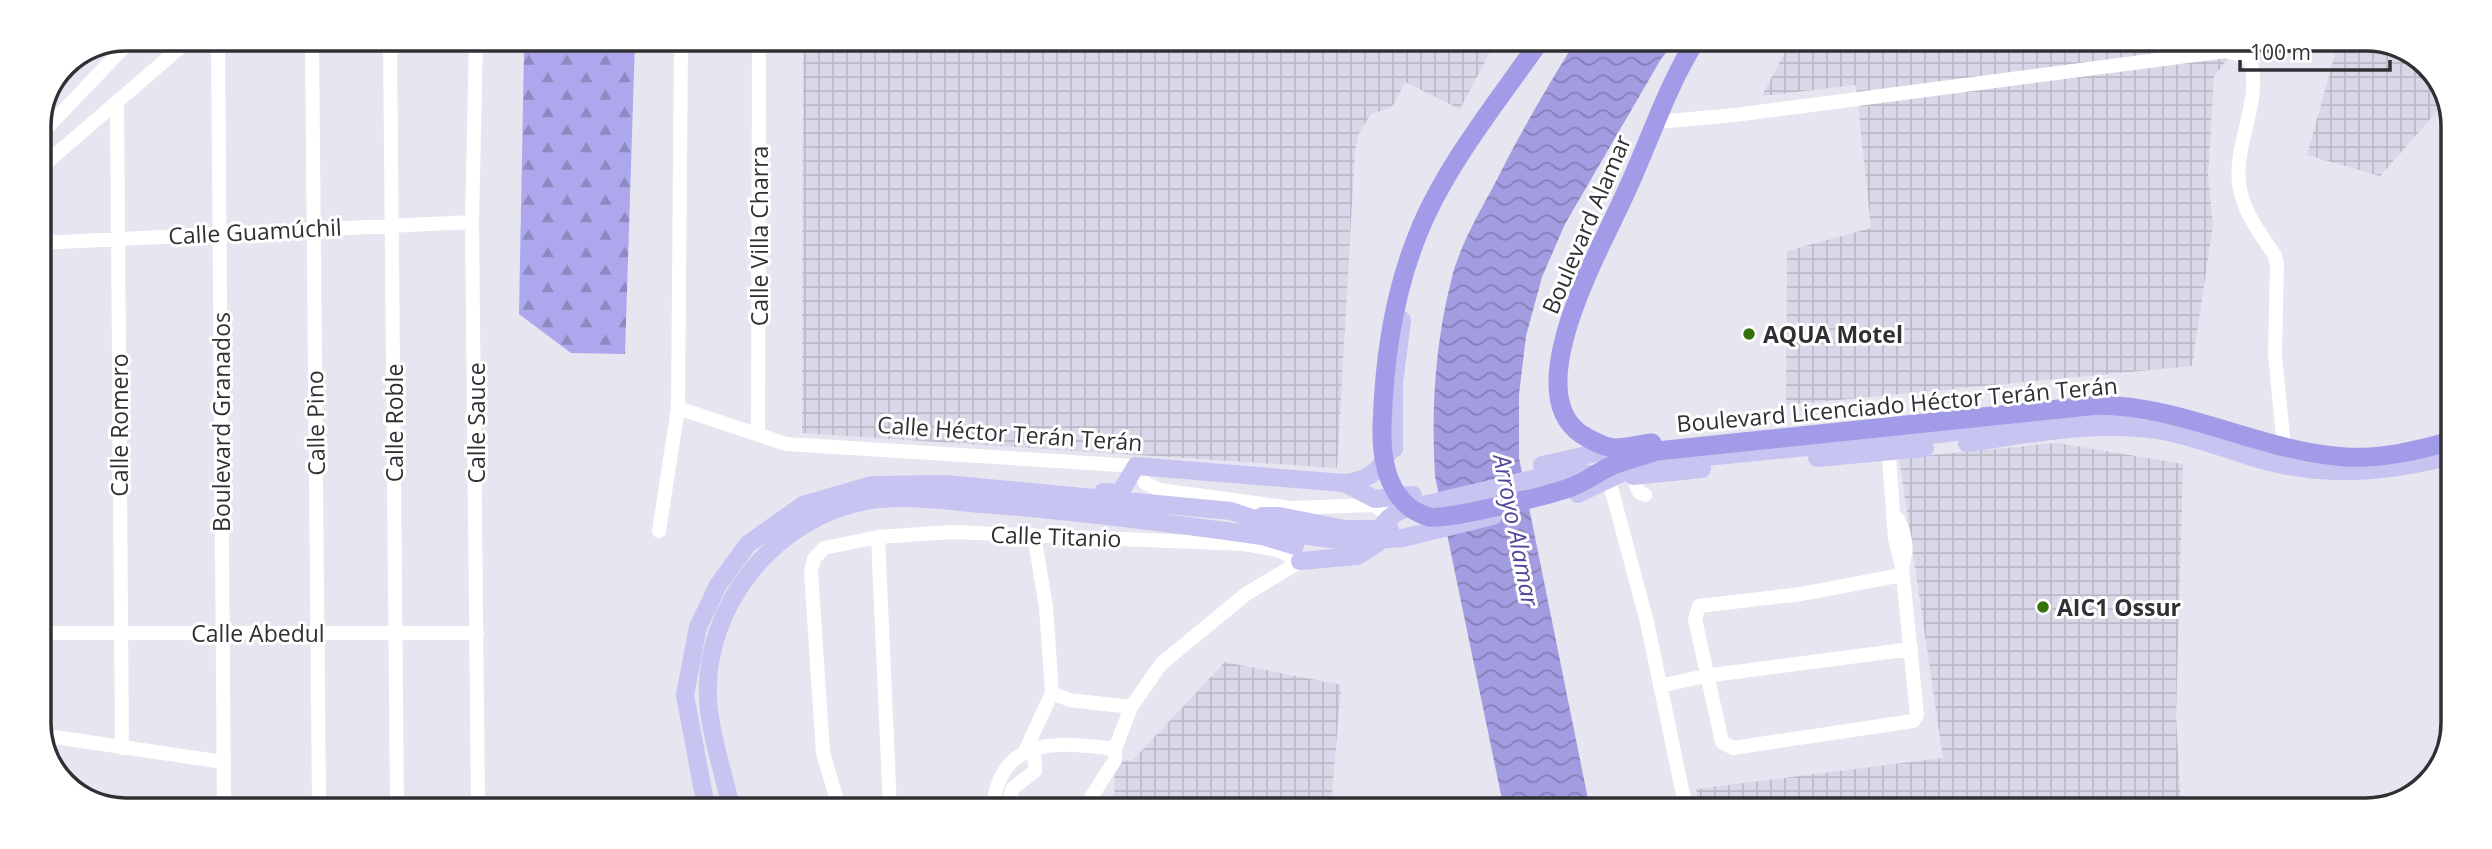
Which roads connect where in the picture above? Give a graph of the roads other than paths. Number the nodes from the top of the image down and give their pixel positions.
1 (119, 51) edge
2 (176, 51) edge
3 (218, 51) edge
4 (312, 51) edge
5 (390, 51) edge
6 (476, 51) edge
7 (681, 51) edge
8 (759, 51) edge
9 (1533, 51) edge
10 (1691, 51) edge
11 (117, 102) junction
12 (1657, 122) junction
13 (51, 123) edge
14 (51, 159) edge
15 (472, 222) junction
16 (392, 224) junction
17 (313, 228) junction
18 (219, 233) junction
19 (118, 238) junction
20 (51, 242) edge
21 (678, 408) junction
22 (2057, 414) junction
23 (1886, 416) junction
24 (758, 433) junction
25 (2441, 435) edge
26 (2283, 436) junction
27 (1387, 441) junction
28 (2441, 443) edge
29 (1614, 449) junction
30 (2441, 451) edge
31 (1889, 452) junction
32 (2441, 458) edge
33 (1136, 466) junction
34 (1537, 472) junction
35 (1622, 476) junction
36 (1344, 483) junction
37 (1040, 494) junction
38 (1645, 495) dead end
39 (1422, 499) junction
40 (1382, 504) junction
41 (1442, 518) junction
42 (1254, 519) junction
43 (1219, 530) junction
44 (659, 531) dead end
45 (1034, 535) junction
46 (878, 537) junction
47 (1320, 551) junction
48 (1300, 561) junction
49 (1902, 571) junction
50 (51, 632) edge
51 (121, 633) junction
52 (222, 633) junction
53 (317, 633) junction
54 (396, 633) junction
55 (477, 633) junction
56 (1911, 649) junction
57 (1705, 676) junction
58 (1660, 686) junction
59 (1052, 693) junction
60 (1131, 707) junction
61 (52, 737) edge
62 (122, 748) junction
63 (1030, 748) junction
64 (1115, 749) junction
65 (223, 762) junction
66 (224, 798) edge
67 (318, 798) edge
68 (397, 798) edge
69 (478, 798) edge
70 (704, 798) edge
71 (729, 798) edge
72 (836, 798) edge
73 (890, 798) edge
74 (996, 798) edge
75 (1010, 798) edge
76 (1091, 798) edge
77 (1684, 798) edge

1 - 13 street
2 - 11 street
3 - 18 street, Boulevard Granados
4 - 17 street, Calle Pino
5 - 16 street, Calle Roble
6 - 15 street, Calle Sauce
7 - 21 street
8 - 24 street, Calle Villa Charra
9 - 27 highway
10 - 12 highway, Boulevard Alamar
11 - 14 street
11 - 19 street, Calle Romero
12 - 26 street
12 - 29 highway, Boulevard Alamar
15 - 16 street, Calle Guamúchil
15 - 55 street, Calle Sauce
16 - 17 street, Calle Guamúchil
16 - 54 street, Calle Roble
17 - 18 street, Calle Guamúchil
17 - 53 street, Calle Pino
18 - 19 street, Calle Guamúchil
18 - 52 street, Boulevard Granados
19 - 20 street, Calle Guamúchil
19 - 51 street, Calle Romero
21 - 24 street, Calle Héctor Terán Terán
21 - 44 street
22 - 28 highway, Boulevard Licenciado Héctor Terán Terán
22 - 30 main road, Boulevard Licenciado Héctor Terán Terán
22 - 41 highway, Boulevard Licenciado Héctor Terán Terán
22 - 42 main road, Boulevard Licenciado Héctor Terán Terán
23 - 26 highway, Boulevard Licenciado Héctor Terán Terán
23 - 29 highway, Boulevard Licenciado Héctor Terán Terán
23 - 31 street
24 - 33 street, Calle Héctor Terán Terán
25 - 26 highway, Boulevard Licenciado Héctor Terán Terán
27 - 36 main road, Calle Héctor Terán Terán
27 - 39 main road
27 - 41 highway
29 - 34 main road, Boulevard Licenciado Héctor Terán Terán
31 - 32 main road, Boulevard Licenciado Héctor Terán Terán
31 - 35 main road, Boulevard Licenciado Héctor Terán Terán
31 - 49 street
33 - 36 main road, Calle Héctor Terán Terán
33 - 37 main road
33 - 40 street, Boulevard Licenciado Héctor Terán Terán
34 - 35 main road, Boulevard Licenciado Héctor Terán Terán
34 - 39 main road, Boulevard Licenciado Héctor Terán Terán
35 - 38 street
35 - 58 street
36 - 40 main road, Calle Héctor Terán Terán
37 - 42 main road, Boulevard Licenciado Héctor Terán Terán
37 - 70 main road, Boulevard Licenciado Héctor Terán Terán
39 - 40 main road, Boulevard Licenciado Héctor Terán Terán
40 - 47 main road, Boulevard Licenciado Héctor Terán Terán
40 - 48 main road
41 - 42 main road, Boulevard Licenciado Héctor Terán Terán
42 - 43 main road, Boulevard Licenciado Héctor Terán Terán
43 - 47 main road, Boulevard Licenciado Héctor Terán Terán
43 - 71 main road, Boulevard Licenciado Héctor Terán Terán
45 - 46 street, Calle Titanio
45 - 48 street, Calle Titanio
45 - 59 street
46 - 72 street, Calle Titanio
46 - 73 street
47 - 48 street
48 - 60 street
49 - 56 street
49 - 57 street
50 - 51 street, Calle Abedul
51 - 52 street, Calle Abedul
51 - 62 street, Calle Romero
52 - 53 street, Calle Abedul
52 - 65 street, Boulevard Granados
53 - 54 street, Calle Abedul
53 - 67 street, Calle Pino
54 - 55 street, Calle Abedul
54 - 68 street, Calle Roble
55 - 69 street, Calle Sauce
56 - 57 street
56 - 57 street
57 - 58 street
58 - 77 street
59 - 60 street
59 - 63 street
60 - 64 street
61 - 62 street
62 - 65 street
63 - 64 street
63 - 74 street
63 - 75 street
64 - 76 street
65 - 66 street, Boulevard Granados

